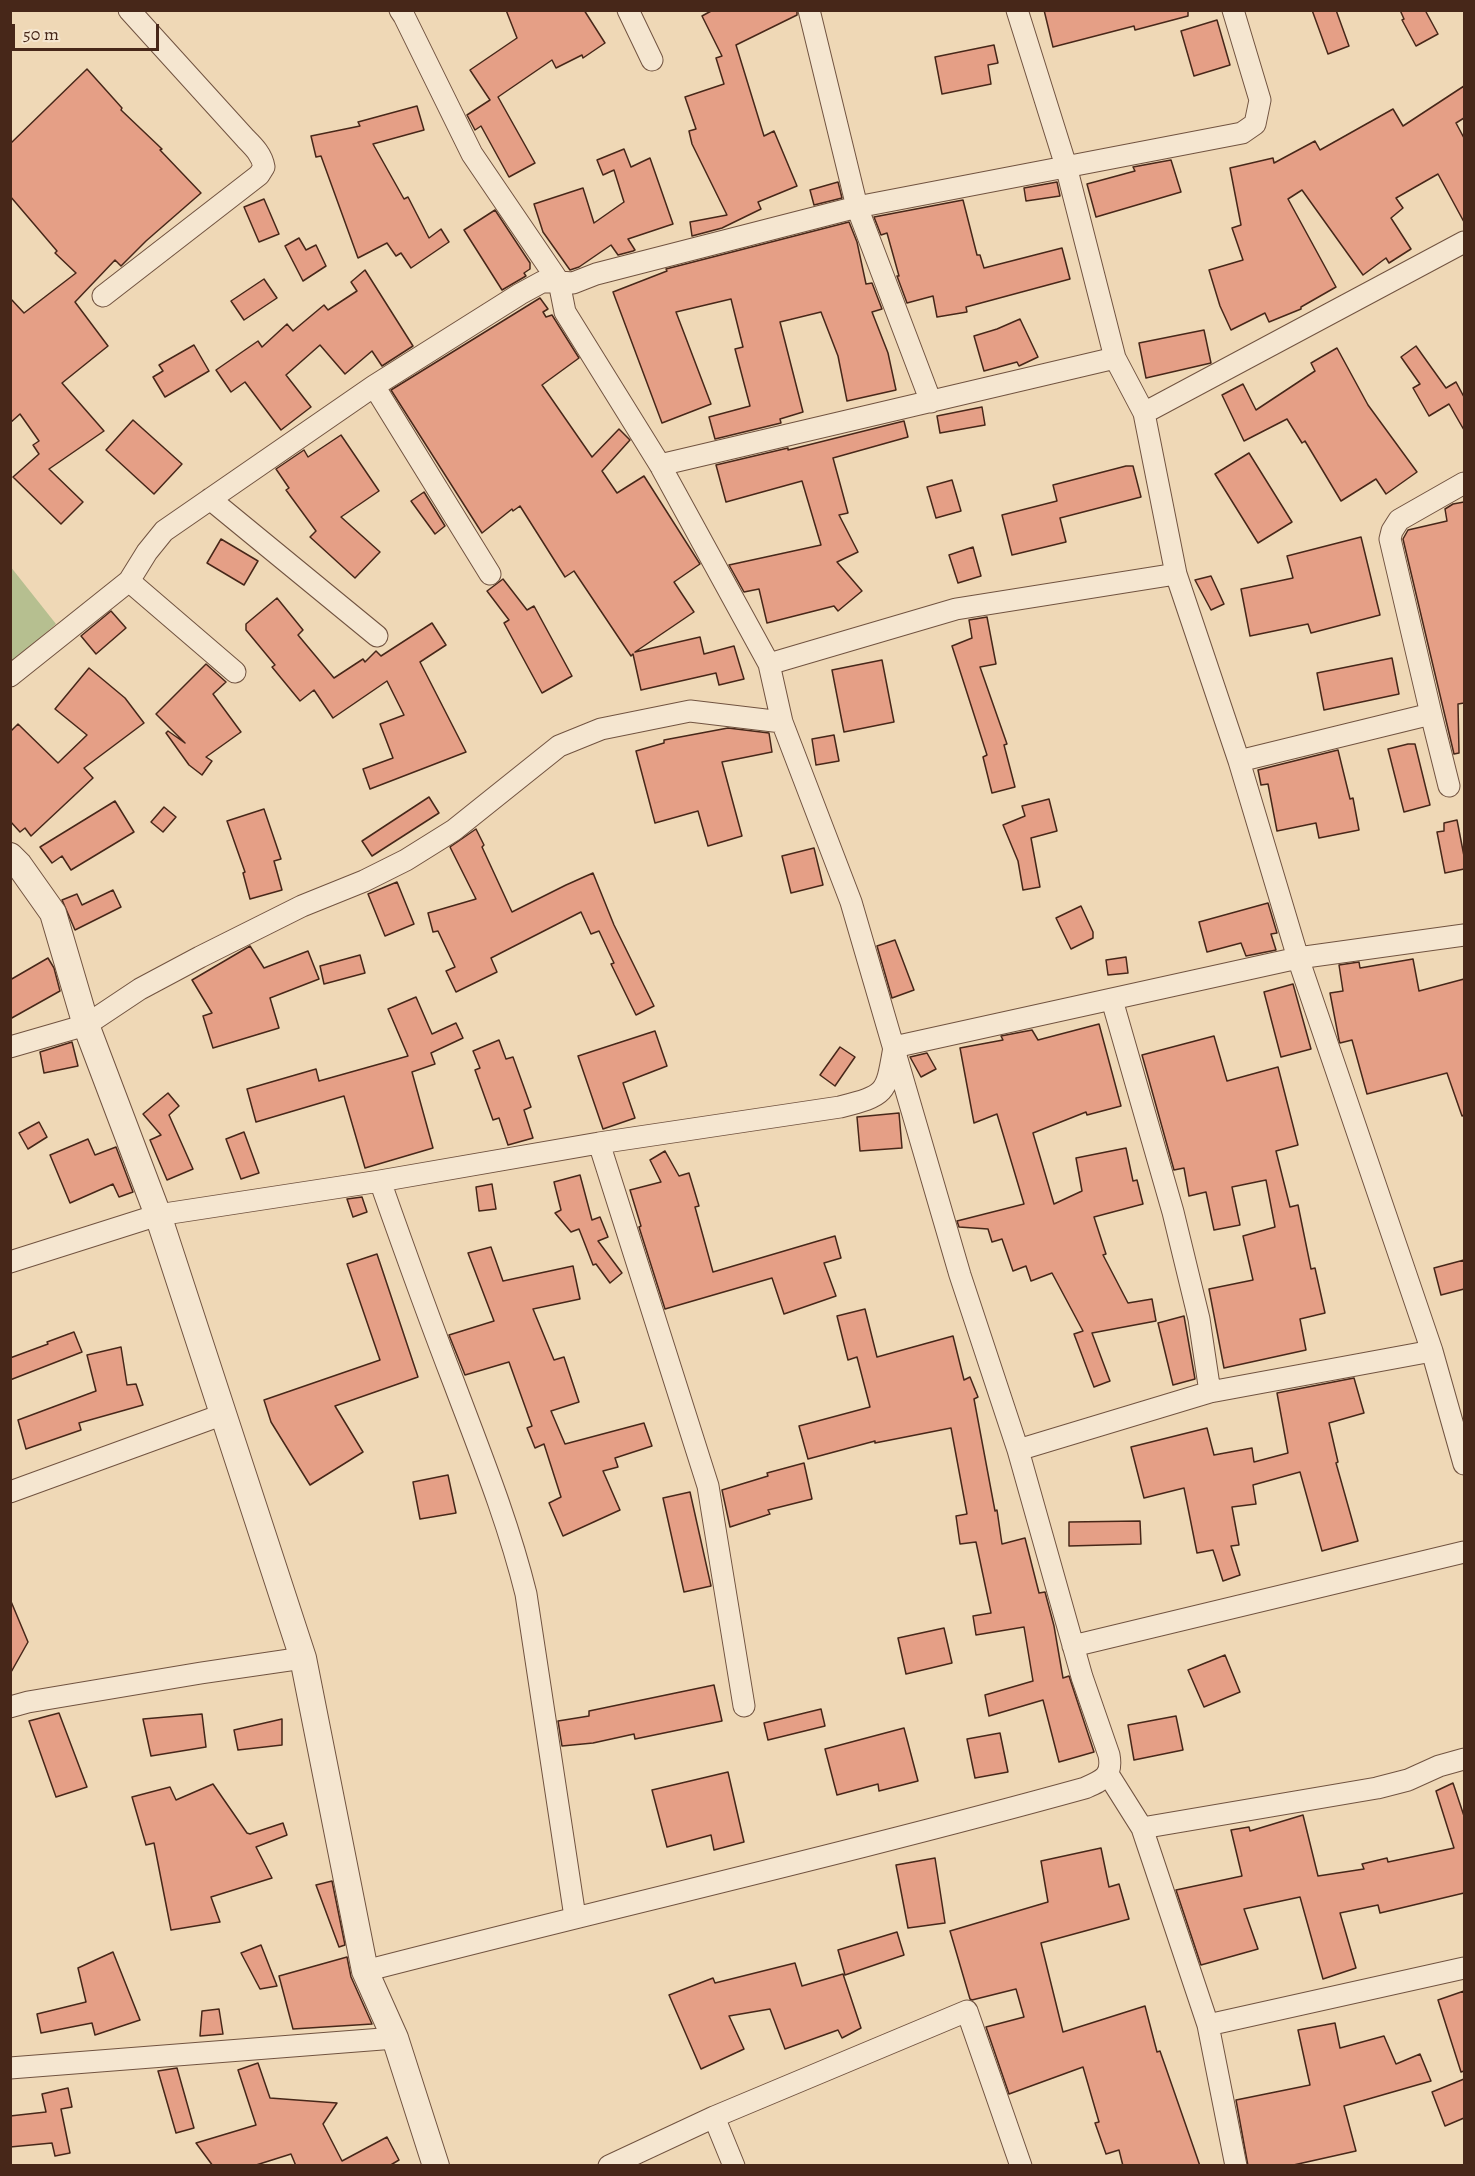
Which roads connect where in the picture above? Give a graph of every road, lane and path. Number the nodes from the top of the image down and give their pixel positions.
1 (129, 10) edge
2 (400, 10) edge
3 (628, 10) edge
4 (809, 10) edge
5 (1017, 10) edge
6 (1233, 10) edge
7 (652, 60) dead end
8 (1065, 165) junction
9 (858, 207) junction
10 (1464, 242) edge
11 (559, 282) junction
12 (103, 296) dead end
13 (1115, 358) junction
14 (374, 386) junction
15 (931, 402) junction
16 (1144, 413) junction
17 (660, 465) junction
18 (1464, 483) edge
19 (210, 499) junction
20 (490, 574) dead end
21 (1176, 574) junction
22 (129, 581) junction
23 (376, 636) dead end
24 (769, 664) junction
25 (235, 672) dead end
26 (10, 676) edge
27 (1431, 714) junction
28 (782, 722) junction
29 (1239, 761) junction
30 (1449, 786) dead end
31 (10, 856) edge
32 (1464, 935) edge
33 (1298, 958) junction
34 (1112, 1000) junction
35 (86, 1025) junction
36 (10, 1047) edge
37 (894, 1047) junction
38 (600, 1143) junction
39 (380, 1181) junction
40 (158, 1215) junction
41 (10, 1262) edge
42 (1432, 1351) junction
43 (1210, 1392) junction
44 (224, 1414) junction
45 (1018, 1450) junction
46 (1464, 1464) edge
47 (10, 1492) edge
48 (1464, 1552) edge
49 (1073, 1646) junction
50 (303, 1658) junction
51 (744, 1706) dead end
52 (10, 1707) edge
53 (1464, 1759) edge
54 (1108, 1774) junction
55 (1142, 1828) junction
56 (575, 1917) junction
57 (1464, 1968) edge
58 (365, 1971) junction
59 (1208, 2025) junction
60 (395, 2038) junction
61 (10, 2068) edge
62 (714, 2117) junction
63 (436, 2166) edge
64 (609, 2166) edge
65 (734, 2166) edge
66 (1021, 2166) edge
67 (1236, 2166) edge

1 - 12 street
2 - 11 street
3 - 7 street
4 - 9 street
5 - 8 street
6 - 8 street
8 - 9 street
8 - 13 street
9 - 11 street
9 - 15 street
10 - 16 street
11 - 14 street
11 - 17 street
13 - 15 street
13 - 16 street
14 - 19 street
14 - 20 street
15 - 17 street
16 - 21 street
17 - 24 street
18 - 27 street
19 - 22 street
19 - 23 street
21 - 24 street
21 - 29 street
22 - 25 street
22 - 26 street
24 - 28 street
27 - 29 street
27 - 30 street
28 - 35 street
28 - 37 street
29 - 33 street
31 - 35 street
32 - 33 street
33 - 34 street
33 - 42 street
34 - 37 street
34 - 43 street
35 - 36 street
35 - 40 street
37 - 38 street
37 - 45 street
38 - 39 street
38 - 51 street
39 - 40 street
39 - 56 street
40 - 41 street
40 - 44 street
42 - 43 street
42 - 46 street
43 - 45 street
44 - 47 street
44 - 50 street
45 - 49 street
48 - 49 street
49 - 54 street
50 - 52 street
50 - 58 street
53 - 55 street
54 - 55 street
54 - 56 street
55 - 59 street
56 - 58 street
57 - 59 street
58 - 60 street
59 - 67 street
60 - 61 street
60 - 63 street
62 - 64 street
62 - 65 street
62 - 66 street

